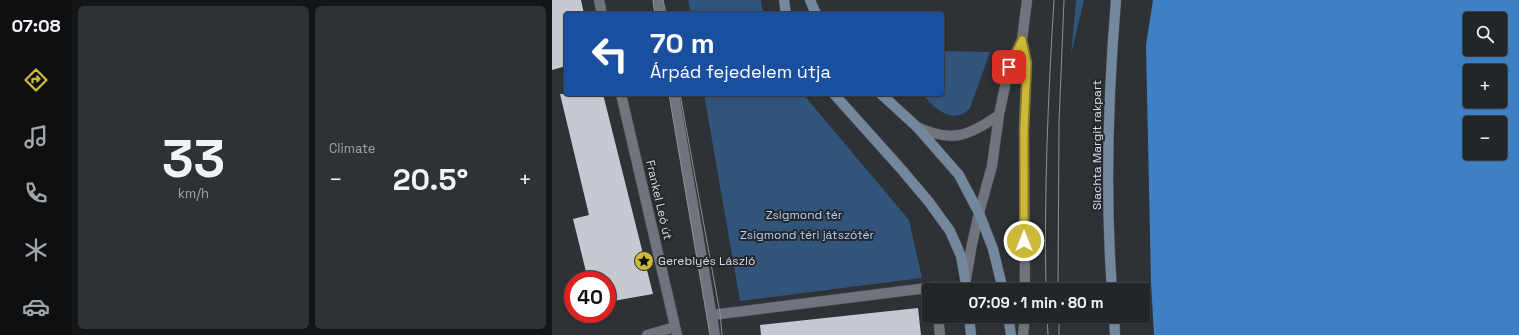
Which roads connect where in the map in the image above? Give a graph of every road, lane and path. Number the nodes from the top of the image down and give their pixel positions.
1 (599, 0) edge
2 (658, 0) edge
3 (784, 0) edge
4 (810, 0) edge
5 (1027, 0) edge
6 (1116, 0) edge
7 (602, 12) edge
8 (660, 12) edge
9 (786, 12) edge
10 (815, 12) edge
11 (1022, 40) junction
12 (621, 96) edge
13 (674, 96) edge
14 (836, 96) edge
15 (883, 96) edge
16 (999, 115) junction
17 (917, 127) junction
18 (979, 213) junction
19 (966, 279) junction
20 (966, 283) edge
21 (1001, 283) edge
22 (1025, 283) edge
23 (1112, 283) edge
24 (922, 290) edge
25 (712, 315) junction
26 (939, 323) edge
27 (970, 323) edge
28 (1009, 323) edge
29 (1024, 323) edge
30 (1114, 323) edge
31 (676, 331) edge
32 (647, 335) edge
33 (715, 335) edge
34 (940, 335) edge
35 (971, 335) edge
36 (1011, 335) edge
37 (1023, 335) edge
38 (1115, 335) edge

1 - 7 street
2 - 8 street
3 - 9 main road
4 - 10 main road
5 - 11 street
6 - 23 main road, Slachta Margit rakpart
11 - 16 street
11 - 22 street
12 - 31 street, Frankel Leó út
13 - 25 street
14 - 19 main road
15 - 17 main road
16 - 17 street
16 - 18 street
17 - 18 main road
18 - 19 street
18 - 21 main road
19 - 20 main road
24 - 25 street
25 - 33 street
26 - 34 street
27 - 35 main road
28 - 36 main road
29 - 37 street
30 - 38 main road
31 - 32 street

